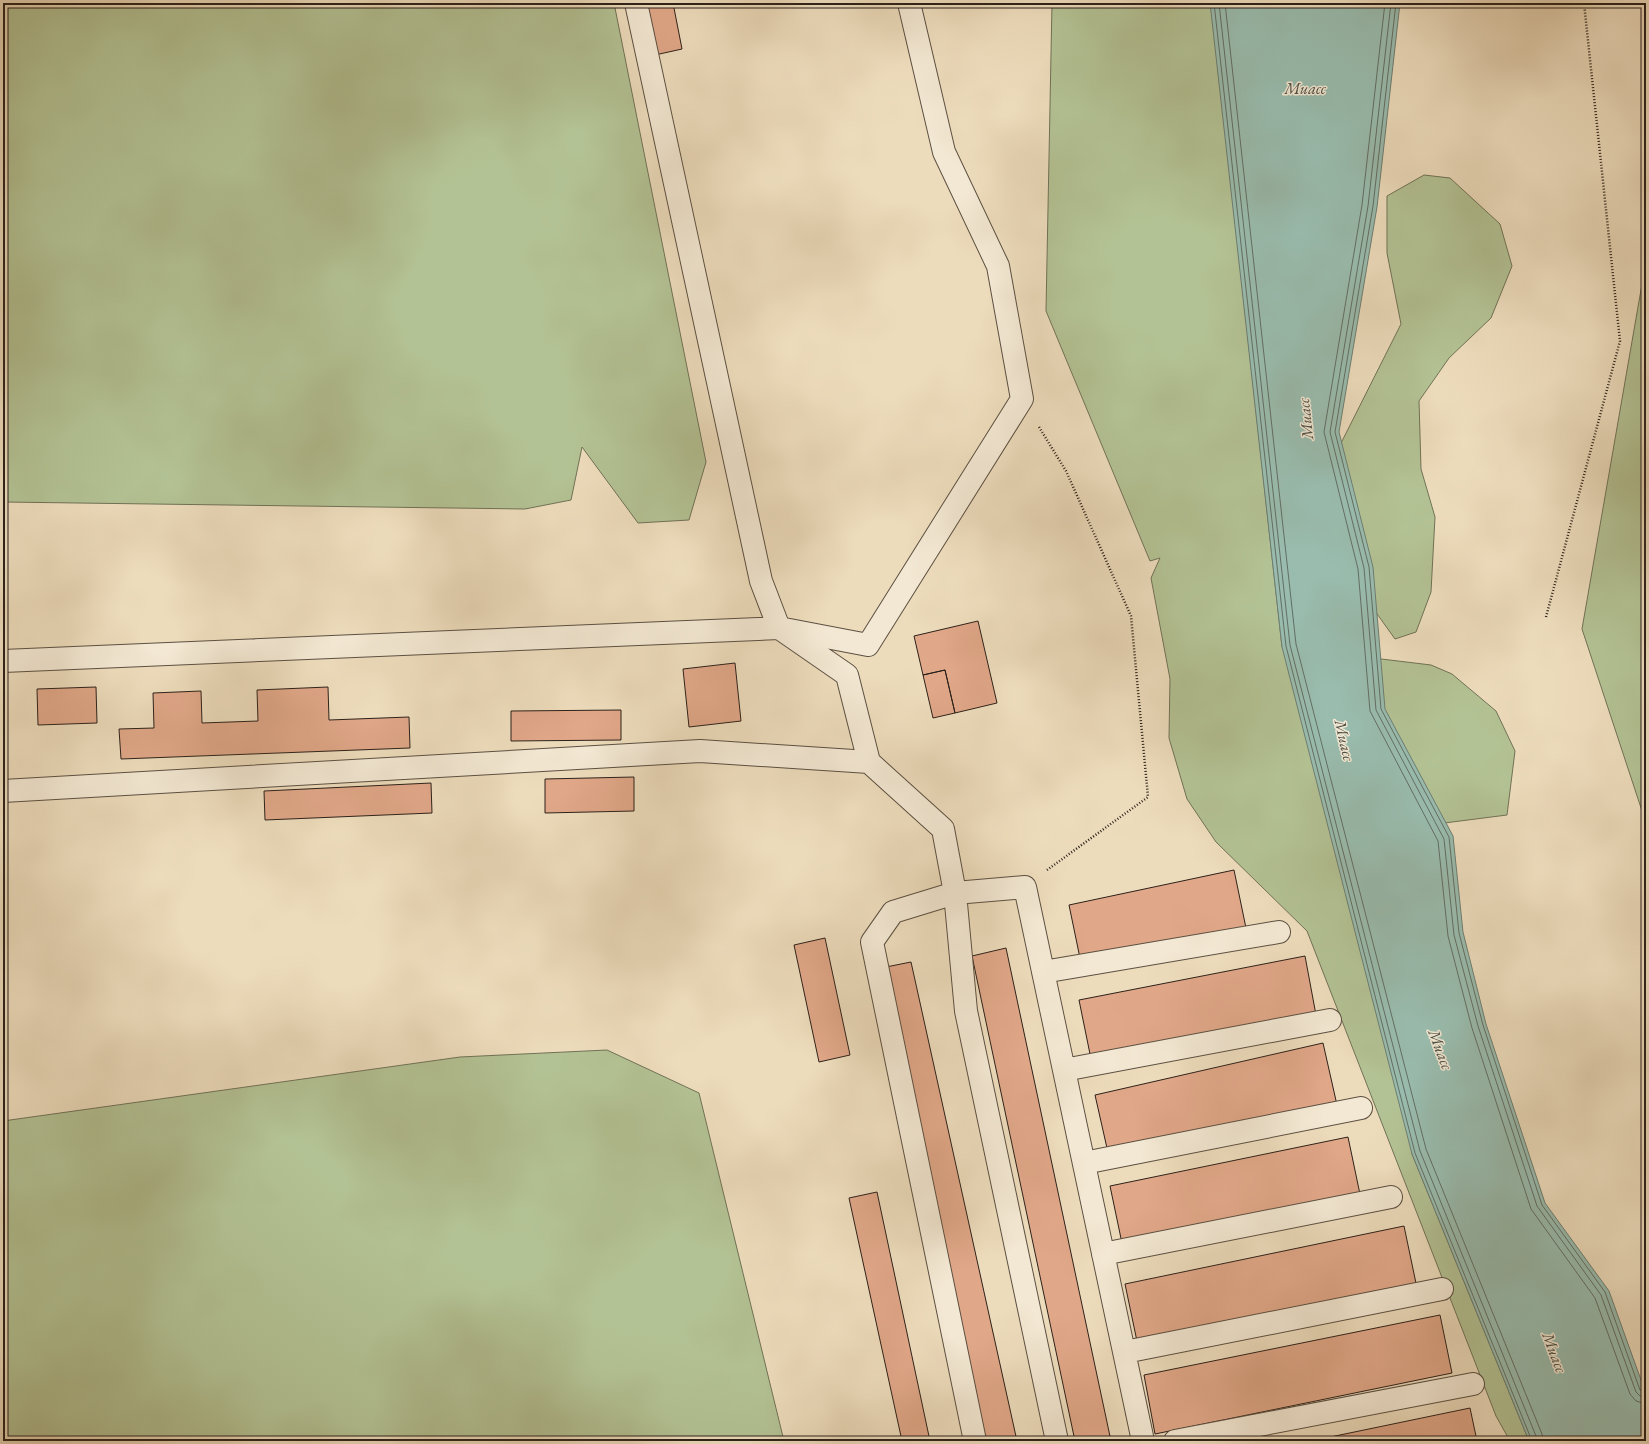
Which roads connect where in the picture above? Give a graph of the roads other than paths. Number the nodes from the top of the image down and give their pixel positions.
1 (636, 3) edge
2 (909, 3) edge
3 (779, 628) junction
4 (3, 661) edge
5 (869, 762) junction
6 (3, 791) edge
7 (955, 893) junction
8 (1279, 932) dead end
9 (1043, 972) junction
10 (1330, 1020) dead end
11 (1064, 1070) junction
12 (1361, 1108) dead end
13 (1084, 1163) junction
14 (1391, 1197) dead end
15 (1103, 1254) junction
16 (1442, 1290) dead end
17 (1125, 1352) junction
18 (1473, 1384) dead end
19 (975, 1441) edge
20 (1057, 1441) edge
21 (1143, 1441) edge
22 (1175, 1441) edge

1 - 3 lane
2 - 3 lane
3 - 4 lane
3 - 5 lane
5 - 6 lane
5 - 7 lane
7 - 9 lane
7 - 19 lane
7 - 20 lane
8 - 9 lane
9 - 11 lane
10 - 11 lane
11 - 13 lane
12 - 13 lane
13 - 15 lane
14 - 15 lane
15 - 17 lane
16 - 17 lane
17 - 21 lane
18 - 22 lane

